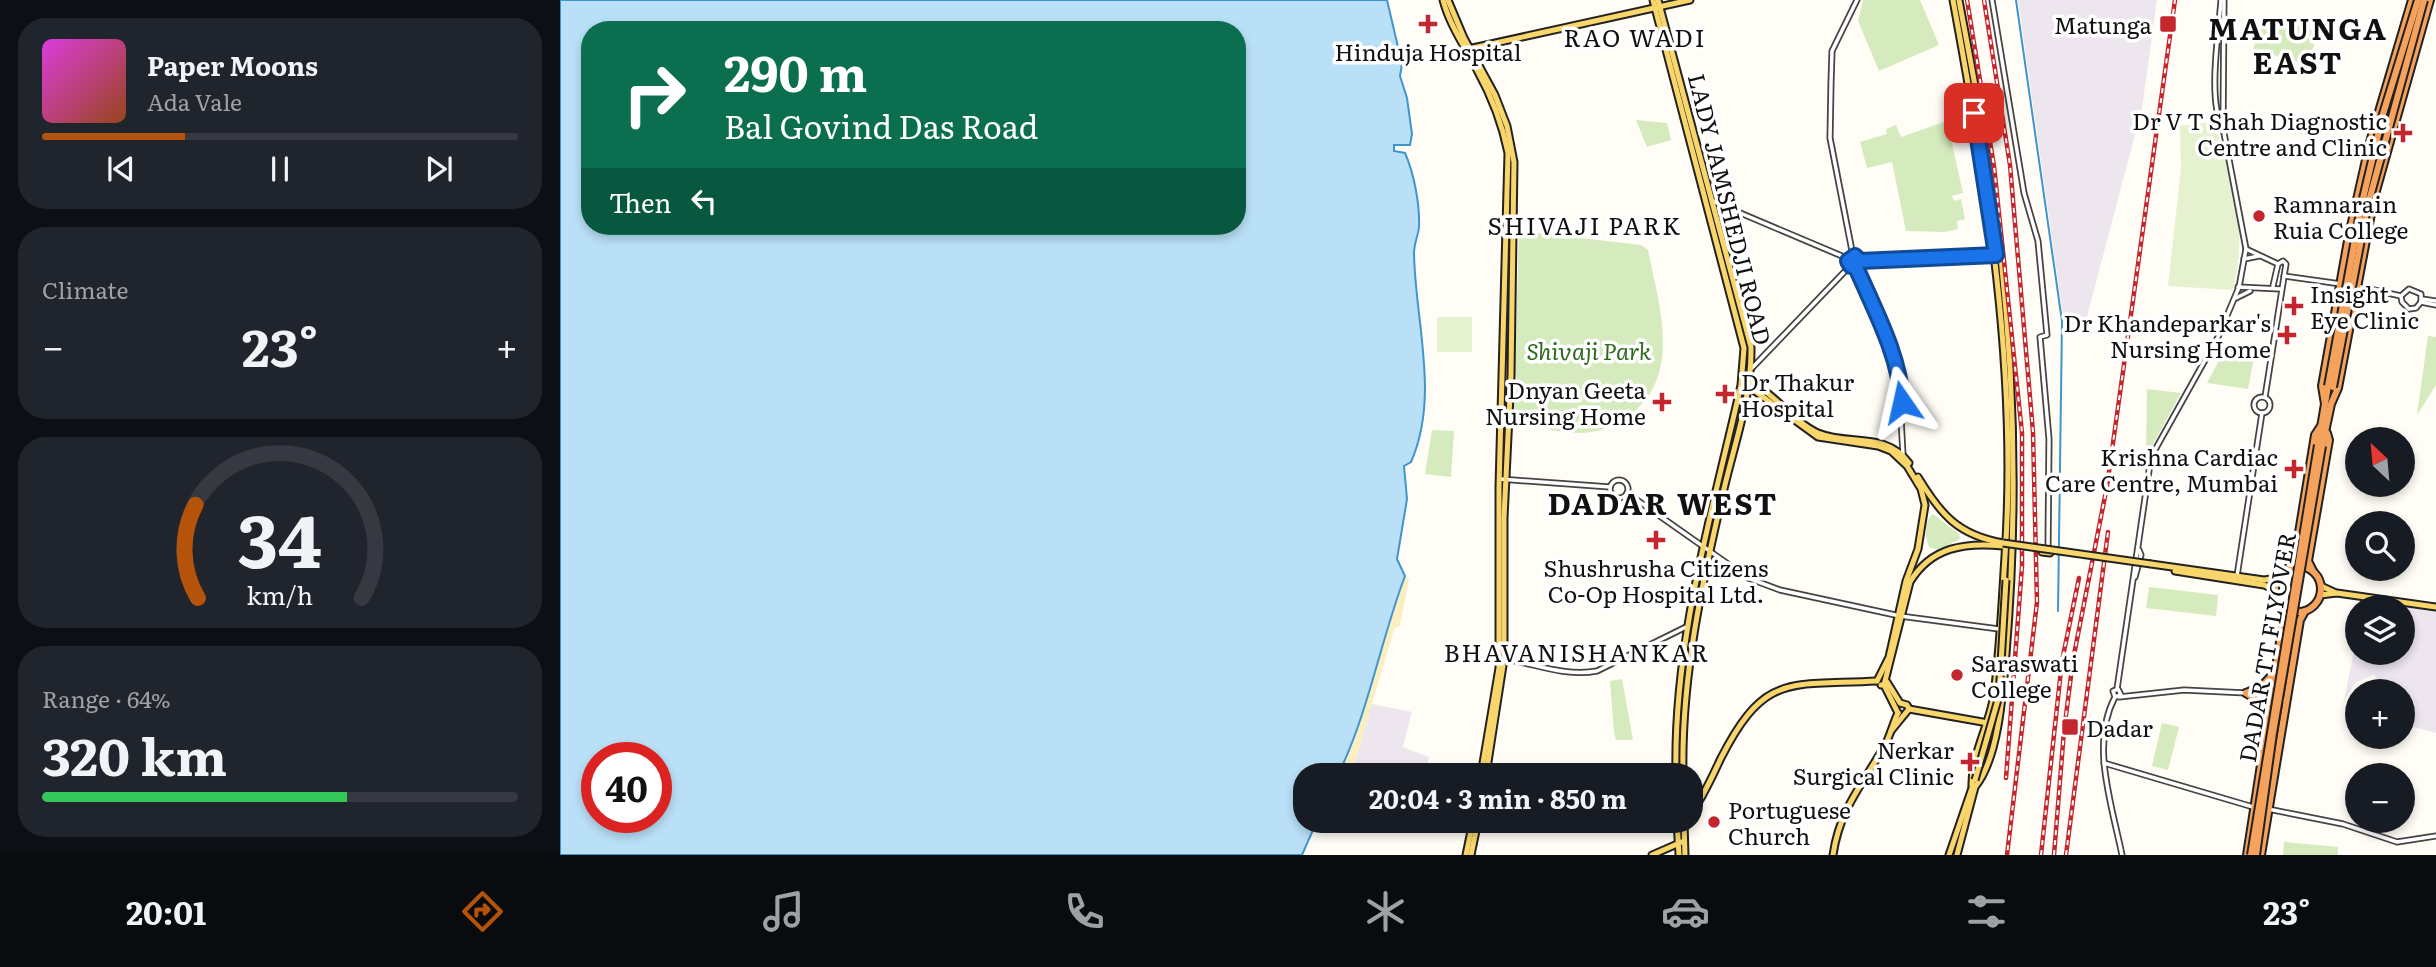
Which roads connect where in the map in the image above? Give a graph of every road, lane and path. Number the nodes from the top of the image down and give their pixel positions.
1 (1446, 0) edge
2 (1690, 0) edge
3 (1857, 0) edge
4 (1954, 0) edge
5 (1959, 0) edge
6 (1992, 0) edge
7 (2223, 0) edge
8 (2412, 0) edge
9 (2418, 0) edge
10 (2424, 0) edge
11 (2430, 0) edge
12 (1657, 4) edge
13 (1961, 26) junction
14 (1487, 44) junction
15 (1468, 49) junction
16 (1478, 60) junction
17 (1696, 193) dead end
18 (1704, 194) junction
19 (1711, 200) junction
20 (1725, 207) junction
21 (1714, 212) junction
22 (2246, 249) junction
23 (1998, 255) junction
24 (2260, 256) junction
25 (1851, 257) junction
26 (2244, 259) junction
27 (1860, 261) junction
28 (2278, 264) junction
29 (1850, 266) junction
30 (1856, 267) junction
31 (2284, 276) junction
32 (2273, 286) junction
33 (2340, 286) junction
34 (2282, 287) junction
35 (2238, 288) junction
36 (2356, 288) junction
37 (2252, 289) junction
38 (2401, 296) junction
39 (2233, 300) junction
40 (2422, 301) junction
41 (2436, 303) edge
42 (1752, 368) junction
43 (1742, 382) junction
44 (1751, 384) junction
45 (2330, 387) junction
46 (2265, 397) junction
47 (2328, 404) junction
48 (2262, 413) junction
49 (2324, 427) junction
50 (1903, 455) junction
51 (1503, 479) junction
52 (1610, 489) junction
53 (1627, 494) junction
54 (1940, 510) junction
55 (1923, 517) junction
56 (1962, 529) junction
57 (2003, 544) junction
58 (1960, 545) junction
59 (1918, 549) junction
60 (1707, 550) junction
61 (2048, 551) junction
62 (1933, 556) junction
63 (2007, 559) junction
64 (2151, 566) junction
65 (2288, 569) junction
66 (2313, 572) junction
67 (2237, 576) junction
68 (2278, 578) junction
69 (2321, 586) junction
70 (2275, 590) junction
71 (2337, 593) junction
72 (2320, 595) junction
73 (2282, 606) junction
74 (2436, 607) edge
75 (2305, 611) junction
76 (1899, 616) junction
77 (1686, 628) junction
78 (1998, 629) junction
79 (2278, 649) junction
80 (2295, 650) junction
81 (1502, 657) junction
82 (2274, 673) junction
83 (1877, 681) junction
84 (1886, 682) junction
85 (2246, 693) junction
86 (2117, 697) junction
87 (2270, 699) junction
88 (2284, 700) junction
89 (1899, 705) junction
90 (1909, 709) junction
91 (1900, 714) junction
92 (2267, 716) junction
93 (1987, 723) junction
94 (1997, 727) junction
95 (2263, 743) junction
96 (2277, 744) junction
97 (1486, 763) edge
98 (1676, 763) edge
99 (1683, 763) edge
100 (2104, 763) junction
101 (1974, 787) junction
102 (1703, 793) edge
103 (2252, 807) junction
104 (2267, 809) junction
105 (1473, 833) edge
106 (2436, 836) edge
107 (1681, 847) edge
108 (1951, 847) junction
109 (1958, 852) edge
110 (1469, 855) edge
111 (1652, 855) edge
112 (1685, 855) edge
113 (1833, 855) edge
114 (1949, 855) edge
115 (2122, 855) edge
116 (2254, 855) edge

1 - 15 main road
2 - 12 main road
3 - 25 street
4 - 13 main road
5 - 13 main road
6 - 61 street
7 - 22 street
8 - 33 highway
9 - 45 highway, bridge
10 - 45 highway, bridge
11 - 36 highway
12 - 14 main road
12 - 18 main road, LADY JAMSHEDJI ROAD
12 - 19 main road, LADY JAMSHEDJI ROAD
13 - 23 main road
14 - 15 main road
14 - 16 main road
15 - 16 main road
15 - 51 main road
16 - 51 main road
17 - 18 main road
18 - 43 main road, LADY JAMSHEDJI ROAD
19 - 20 street
19 - 21 main road, LADY JAMSHEDJI ROAD
20 - 21 street
20 - 25 street
21 - 42 main road, LADY JAMSHEDJI ROAD
22 - 24 street
22 - 26 street
23 - 27 street
23 - 63 main road
24 - 26 street
24 - 28 street
25 - 27 street
25 - 29 street
26 - 35 street
27 - 30 street
28 - 31 street
28 - 32 street
29 - 30 street
29 - 42 street
30 - 50 street
31 - 33 street
31 - 34 street
32 - 34 street
32 - 37 street
33 - 36 street
33 - 47 highway
34 - 46 street
35 - 37 street
35 - 39 street
36 - 38 street
36 - 47 highway
37 - 39 street
38 - 40 street
38 - 40 street
39 - 86 street
40 - 41 street
42 - 44 main road, LADY JAMSHEDJI ROAD
43 - 44 main road
43 - 60 main road, LADY JAMSHEDJI ROAD
44 - 50 main road
44 - 55 main road
44 - 60 main road, LADY JAMSHEDJI ROAD
45 - 47 highway
46 - 48 street
46 - 48 street
47 - 49 highway
48 - 67 street
49 - 65 highway
49 - 66 highway
49 - 116 highway, DADAR TT FLYOVER, bridge
50 - 54 main road
51 - 52 street
51 - 81 main road
51 - 81 main road
52 - 53 street
52 - 53 street
53 - 60 street
54 - 55 main road
54 - 56 main road
55 - 59 main road
56 - 57 main road
56 - 58 main road
57 - 58 main road
57 - 61 main road, bridge
58 - 62 main road
59 - 62 main road
59 - 76 main road
60 - 76 street
60 - 77 main road
60 - 99 main road
61 - 64 main road, bridge
62 - 76 main road
63 - 78 main road
63 - 94 main road
63 - 101 main road, bridge
64 - 67 main road
64 - 70 main road
65 - 66 highway
65 - 68 highway
66 - 69 highway
67 - 68 main road
68 - 70 highway
69 - 71 main road
69 - 72 highway
70 - 73 highway
71 - 72 main road
71 - 74 main road
72 - 75 highway
73 - 75 highway
73 - 79 highway
75 - 80 highway
76 - 78 street
76 - 83 main road
76 - 84 main road
77 - 81 street
77 - 98 main road
78 - 93 main road
79 - 80 highway
79 - 82 highway
80 - 88 highway
81 - 97 main road
82 - 85 highway
82 - 87 highway
83 - 84 main road
83 - 102 main road
84 - 89 main road
85 - 86 street
85 - 87 street
85 - 92 highway
86 - 100 street
87 - 88 street
87 - 92 highway
88 - 96 highway
89 - 90 main road
89 - 91 main road
90 - 91 main road
90 - 93 main road
91 - 113 main road
92 - 95 highway
93 - 94 main road
93 - 101 main road
94 - 101 main road
95 - 96 highway
95 - 103 highway
96 - 104 highway
100 - 103 street
100 - 115 street
101 - 108 main road
101 - 109 main road
103 - 104 street
103 - 116 highway
104 - 106 street
104 - 116 highway
105 - 110 main road
107 - 111 main road
107 - 112 main road
108 - 109 main road
108 - 114 main road

